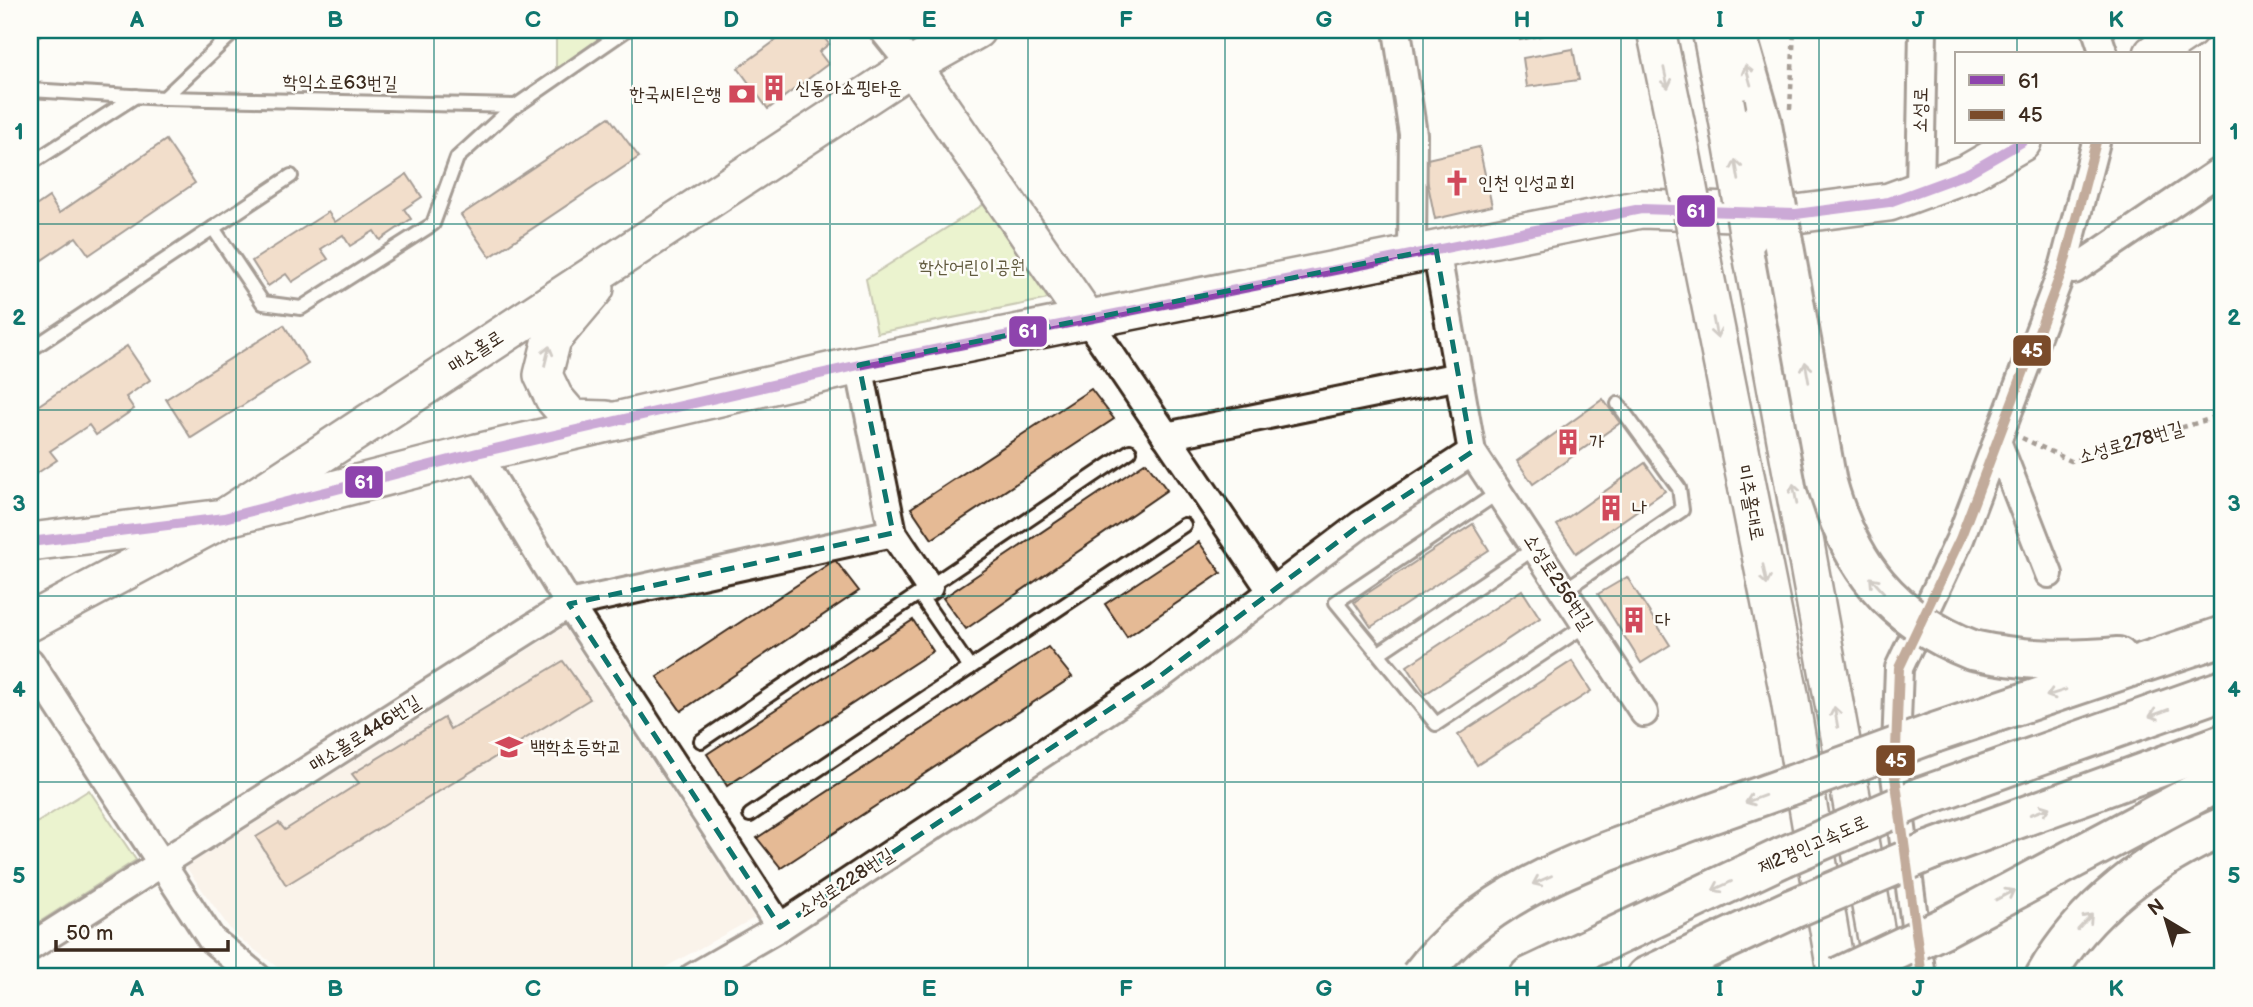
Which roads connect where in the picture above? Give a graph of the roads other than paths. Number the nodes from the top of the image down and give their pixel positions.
1 (236, 30) edge
2 (626, 30) edge
3 (883, 30) edge
4 (945, 30) edge
5 (976, 30) edge
6 (1397, 30) edge
7 (1656, 30) edge
8 (1711, 30) edge
9 (1735, 30) edge
10 (1923, 30) edge
11 (2096, 30) edge
12 (2189, 30) edge
13 (2103, 52) edge
14 (2156, 52) edge
15 (912, 66) junction
16 (30, 90) edge
17 (136, 96) junction
18 (164, 98) junction
19 (514, 106) junction
20 (2019, 144) edge
21 (2095, 144) edge
22 (30, 164) edge
23 (2223, 169) edge
24 (291, 176) dead end
25 (1920, 191) junction
26 (213, 228) junction
27 (633, 249) junction
28 (1424, 252) junction
29 (2063, 268) junction
30 (1087, 319) junction
31 (30, 350) edge
32 (859, 365) junction
33 (1458, 376) junction
34 (1618, 404) dead end
35 (617, 421) junction
36 (1999, 435) junction
37 (1166, 436) junction
38 (1130, 451) dead end
39 (1472, 452) junction
40 (477, 453) junction
41 (1499, 492) junction
42 (224, 518) junction
43 (1184, 525) dead end
44 (893, 533) junction
45 (30, 542) edge
46 (1535, 548) junction
47 (2049, 574) dead end
48 (924, 591) junction
49 (1563, 591) junction
50 (1272, 592) junction
51 (569, 604) junction
52 (30, 622) edge
53 (1586, 625) junction
54 (2218, 638) edge
55 (1379, 653) junction
56 (30, 662) edge
57 (970, 668) junction
58 (2223, 690) edge
59 (1644, 713) dead end
60 (701, 741) dead end
61 (2223, 744) edge
62 (2223, 779) edge
63 (750, 815) dead end
64 (2223, 827) edge
65 (161, 863) junction
66 (780, 927) junction
67 (30, 947) edge
68 (257, 977) edge
69 (693, 977) edge
70 (1420, 977) edge
71 (1529, 977) edge
72 (1646, 977) edge
73 (1838, 977) edge
74 (1884, 977) edge
75 (1922, 977) edge
76 (2045, 977) edge

1 - 18 lane
2 - 19 lane
3 - 15 street
4 - 15 main road
5 - 15 main road
6 - 28 street, 소성로256번길
7 -> 73 main road, 미추홀대로, bridge
74 -> 8 main road, bridge
54 -> 9 highway, bridge
10 - 25 street, 소성로
11 - 13 street
12 - 14 main road
15 - 27 main road, 매소홀로
15 - 30 main road
16 - 17 lane, 학익소로63번길
17 - 18 lane, 학익소로63번길
17 - 22 lane
18 - 19 lane, 학익소로63번길
19 - 26 lane
20 - 25 main road
21 - 29 street
23 - 29 street
24 - 26 lane
25 - 28 main road
26 - 31 lane
35 -> 27 main road
27 - 42 main road, 매소홀로
28 - 30 main road
28 - 33 street, 소성로256번길
29 - 36 street
30 - 32 main road
30 - 37 street
32 - 35 main road
32 - 44 street
33 - 37 street
33 - 39 street, 소성로256번길
34 - 49 lane
35 - 40 main road
36 - 47 street
36 - 75 street
37 - 50 street
38 - 48 lane
39 - 41 street, 소성로256번길
39 - 50 street
40 - 42 main road
40 - 51 street, 소성로228번길
41 - 46 street, 소성로256번길
41 - 55 lane
42 - 45 main road
42 - 52 main road, 매소홀로
43 - 57 lane
44 - 48 street
44 - 51 street
46 - 49 street, 소성로256번길
46 - 55 lane
48 - 57 lane
48 - 60 lane
49 - 53 street, 소성로256번길
50 - 66 street, 소성로228번길
51 - 65 street, 매소홀로446번길
51 - 66 street, 소성로228번길
53 - 55 lane
53 - 59 street, 소성로256번길
54 -> 70 highway, bridge
56 - 65 street
57 - 63 lane
58 -> 71 highway, 제2경인고속도로, bridge
72 -> 61 highway, bridge
73 -> 62 highway, bridge
76 -> 64 highway
65 - 67 street, 매소홀로446번길
65 - 68 street
66 - 69 street

